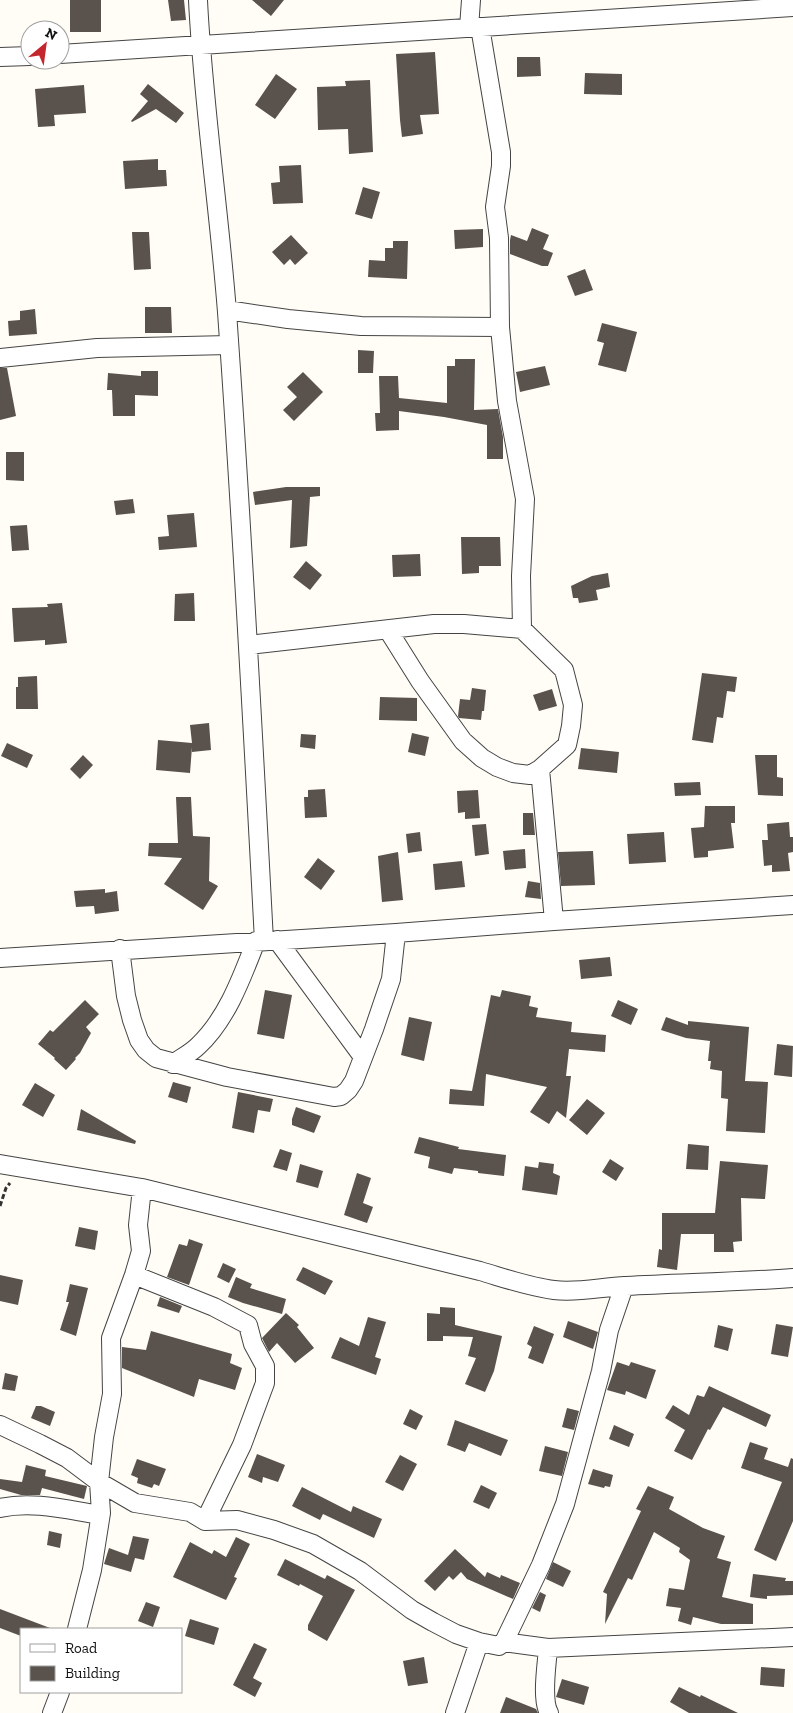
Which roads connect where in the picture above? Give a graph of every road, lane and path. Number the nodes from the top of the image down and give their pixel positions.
1 (198, 0) edge
2 (471, 0) edge
3 (793, 7) edge
4 (474, 28) junction
5 (200, 46) junction
6 (70, 53) edge
7 (20, 56) edge
8 (0, 57) edge
9 (226, 310) junction
10 (500, 327) junction
11 (229, 345) junction
12 (0, 358) edge
13 (522, 629) junction
14 (388, 630) junction
15 (249, 644) junction
16 (540, 769) junction
17 (793, 905) edge
18 (554, 921) junction
19 (396, 933) junction
20 (265, 941) junction
21 (120, 949) junction
22 (0, 958) edge
23 (363, 1057) junction
24 (172, 1064) junction
25 (0, 1164) edge
26 (22, 1169) junction
27 (142, 1188) junction
28 (0, 1206) edge
29 (134, 1275) junction
30 (793, 1278) edge
31 (624, 1286) junction
32 (0, 1425) edge
33 (99, 1482) junction
34 (0, 1508) edge
35 (101, 1513) junction
36 (206, 1521) junction
37 (77, 1628) edge
38 (793, 1637) edge
39 (479, 1642) junction
40 (504, 1642) junction
41 (548, 1648) junction
42 (60, 1693) edge
43 (52, 1713) edge
44 (455, 1713) edge
45 (549, 1713) edge

1 - 5 street
2 - 4 street
3 - 4 street
4 - 5 street
4 - 10 street
5 - 6 street
5 - 9 street
7 - 8 street
9 - 10 street
9 - 11 street
10 - 13 street
11 - 12 street
11 - 15 street
13 - 14 street
13 - 16 street
14 - 15 street
14 - 16 street
15 - 20 street
16 - 18 street
17 - 18 street
18 - 19 street
19 - 20 street
19 - 23 street
20 - 21 street
20 - 23 street
20 - 24 street
21 - 22 street
21 - 24 street
23 - 24 street
25 - 26 street
26 - 27 street
26 - 28 path
27 - 29 street
27 - 31 street
29 - 33 street
29 - 36 street
30 - 31 street
31 - 40 street
32 - 33 street
33 - 35 street
33 - 36 street
34 - 35 street
35 - 37 street
36 - 39 street
38 - 41 street
39 - 40 street
39 - 44 street
40 - 41 street
41 - 45 street
42 - 43 street

